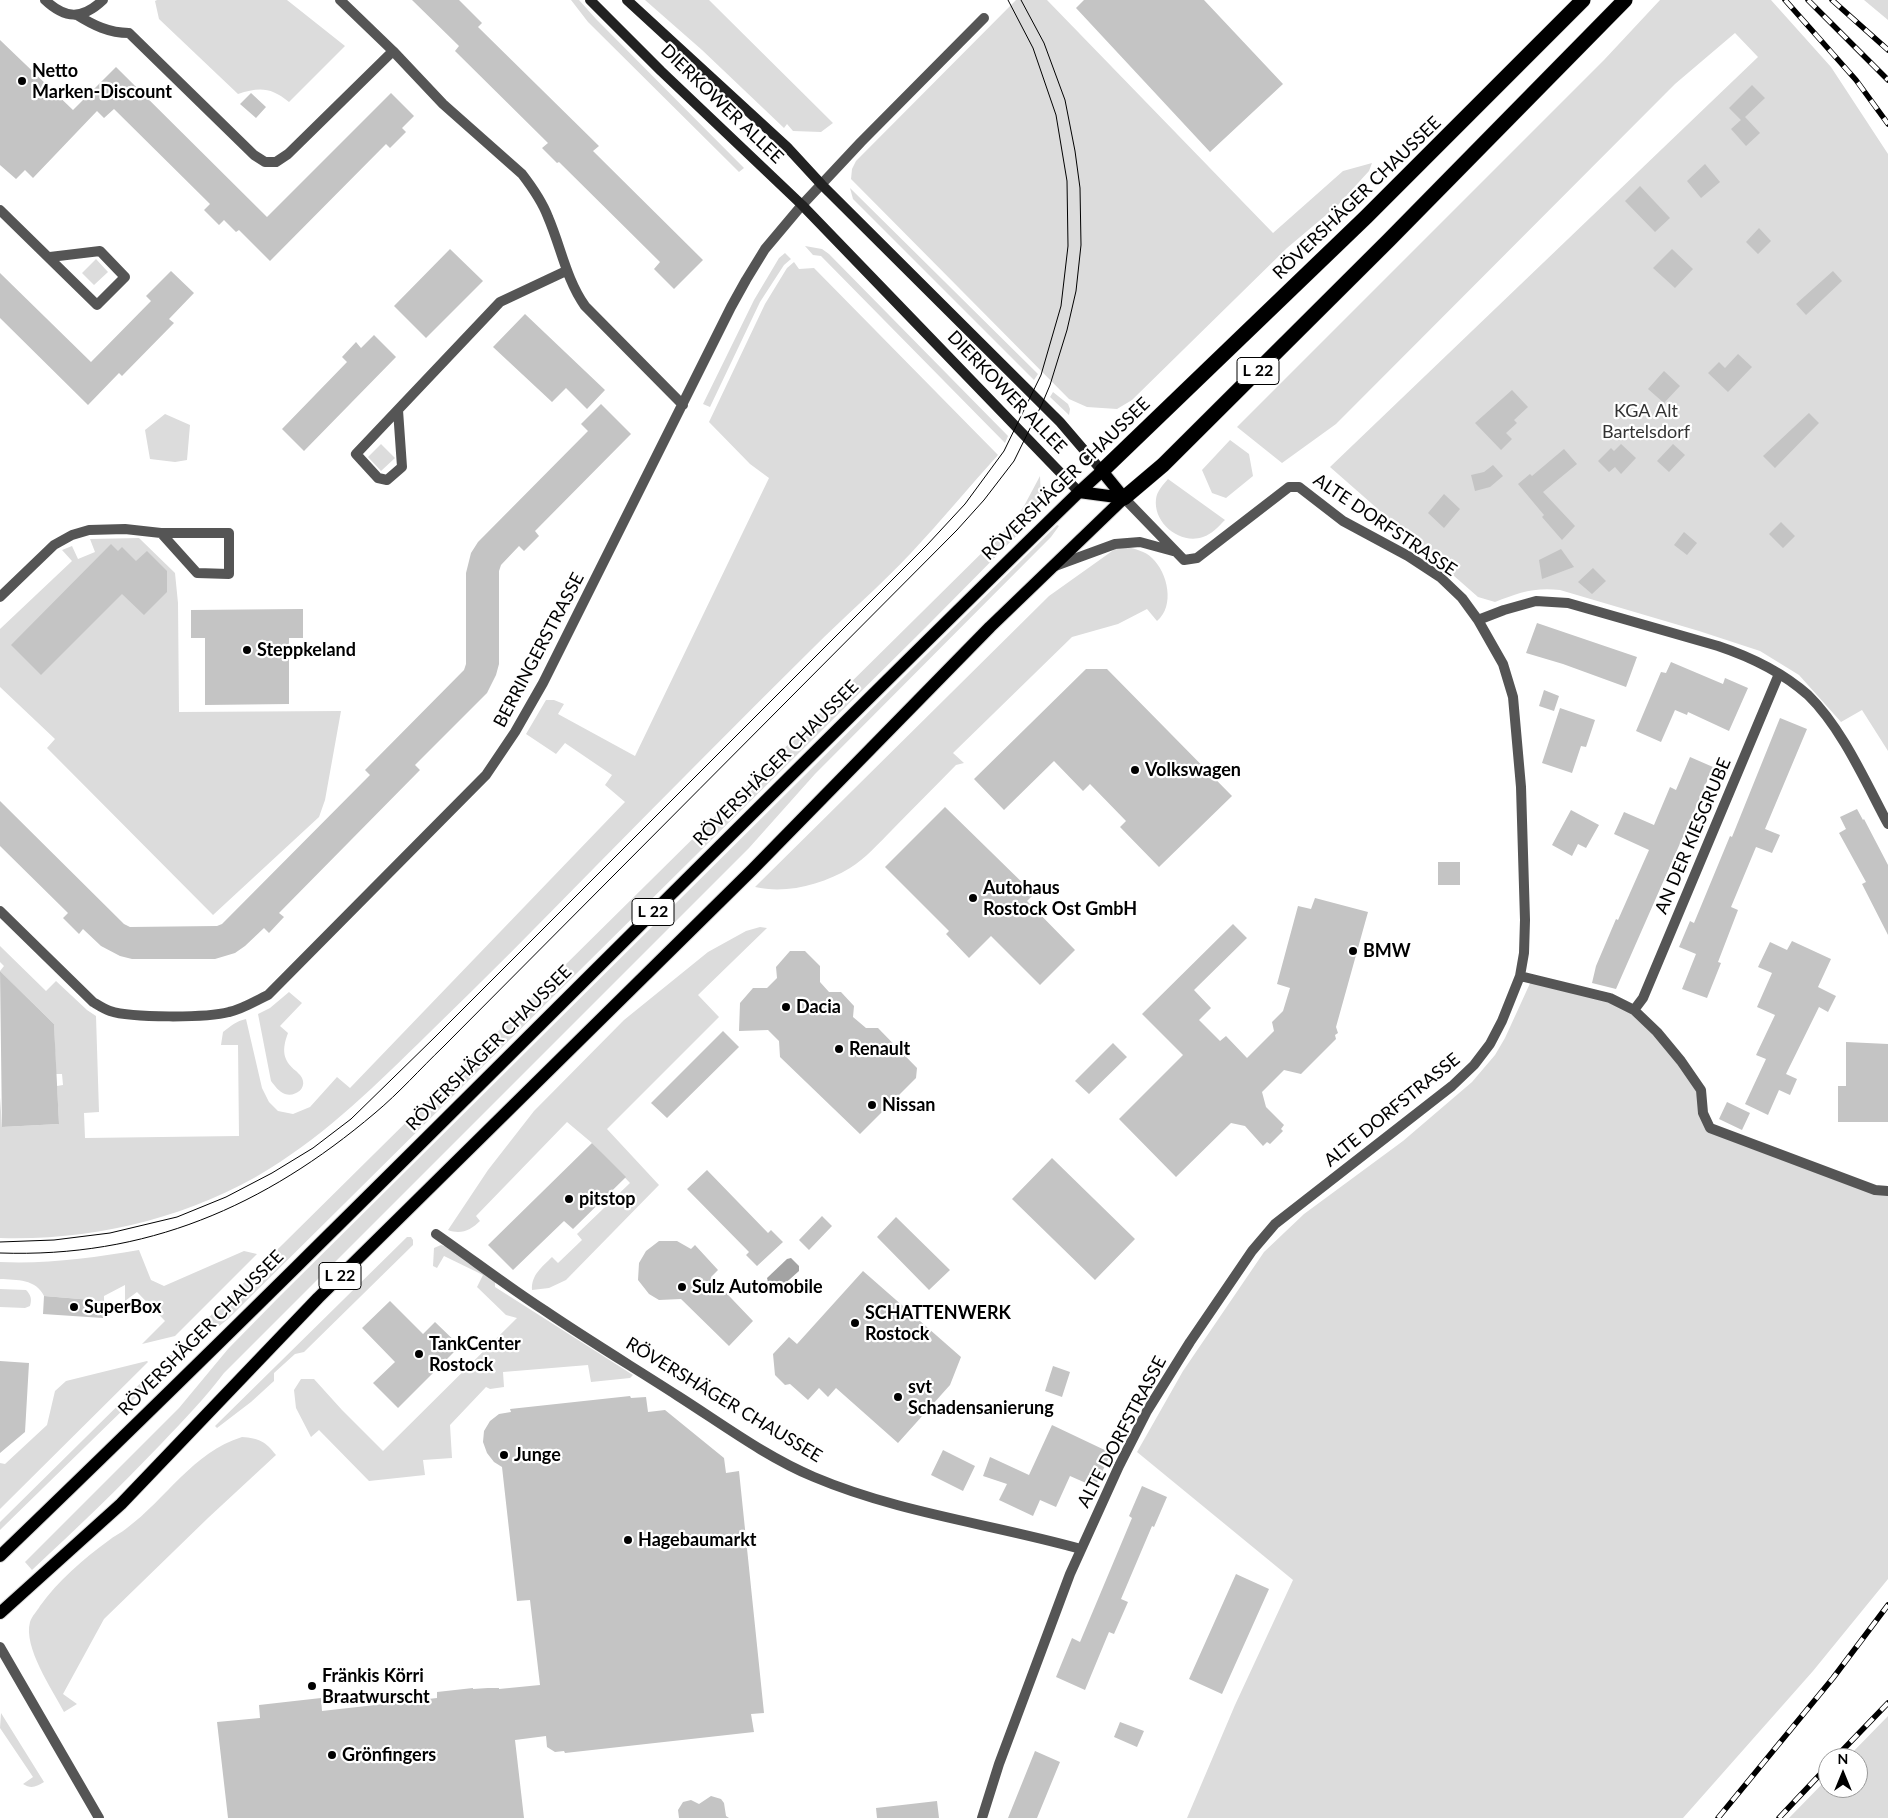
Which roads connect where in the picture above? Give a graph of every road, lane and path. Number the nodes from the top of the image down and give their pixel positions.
1 (45, 0) edge
2 (103, 0) edge
3 (340, 0) edge
4 (590, 0) edge
5 (627, 0) edge
6 (1583, 0) edge
7 (1624, 0) edge
8 (77, 15) junction
9 (984, 18) dead end
10 (393, 51) junction
11 (822, 185) junction
12 (802, 205) junction
13 (0, 210) edge
14 (50, 257) junction
15 (566, 272) junction
16 (683, 405) junction
17 (398, 410) junction
18 (1102, 471) junction
19 (1079, 492) junction
20 (1124, 498) junction
21 (161, 533) junction
22 (1174, 551) junction
23 (1050, 568) junction
24 (0, 596) edge
25 (1478, 620) junction
26 (1779, 674) junction
27 (1888, 824) edge
28 (0, 911) edge
29 (1520, 976) junction
30 (1634, 1010) junction
31 (1888, 1191) edge
32 (436, 1234) dead end
33 (1081, 1548) junction
34 (0, 1556) edge
35 (0, 1613) edge
36 (0, 1647) edge
37 (99, 1818) edge
38 (982, 1818) edge

1 - 8 street
2 - 8 street
3 - 10 street
4 - 12 main road, DIERKOWER ALLEE
5 - 11 main road, DIERKOWER ALLEE
6 - 18 highway, RÖVERSHÄGER CHAUSSEE / L 22
7 - 20 highway, L 22
8 - 10 street
9 - 11 street
10 - 15 street
11 - 12 street, BERRINGERSTRASSE
11 - 18 main road, DIERKOWER ALLEE
12 - 16 street, BERRINGERSTRASSE
12 - 19 main road, DIERKOWER ALLEE
13 - 14 street
14 - 14 street
15 - 16 street
15 - 17 street
16 - 28 street, BERRINGERSTRASSE
17 - 17 street
18 - 19 main road, RÖVERSHÄGER CHAUSSEE / L 22
18 - 20 main road, DIERKOWER ALLEE
19 - 20 main road
19 - 34 main road, RÖVERSHÄGER CHAUSSEE / L 22
20 - 22 street, ALTE DORFSTRASSE
20 - 23 main road, L 22
21 - 21 street
21 - 24 street
22 - 23 street
22 - 25 street, ALTE DORFSTRASSE
23 - 35 main road, L 22
25 - 26 street
25 - 29 street, ALTE DORFSTRASSE
26 - 27 street
26 - 30 street, AN DER KIESGRUBE
29 - 30 street
29 - 33 street, ALTE DORFSTRASSE
30 - 31 street
32 - 33 street, RÖVERSHÄGER CHAUSSEE
33 - 38 street, ALTE DORFSTRASSE
36 - 37 street

